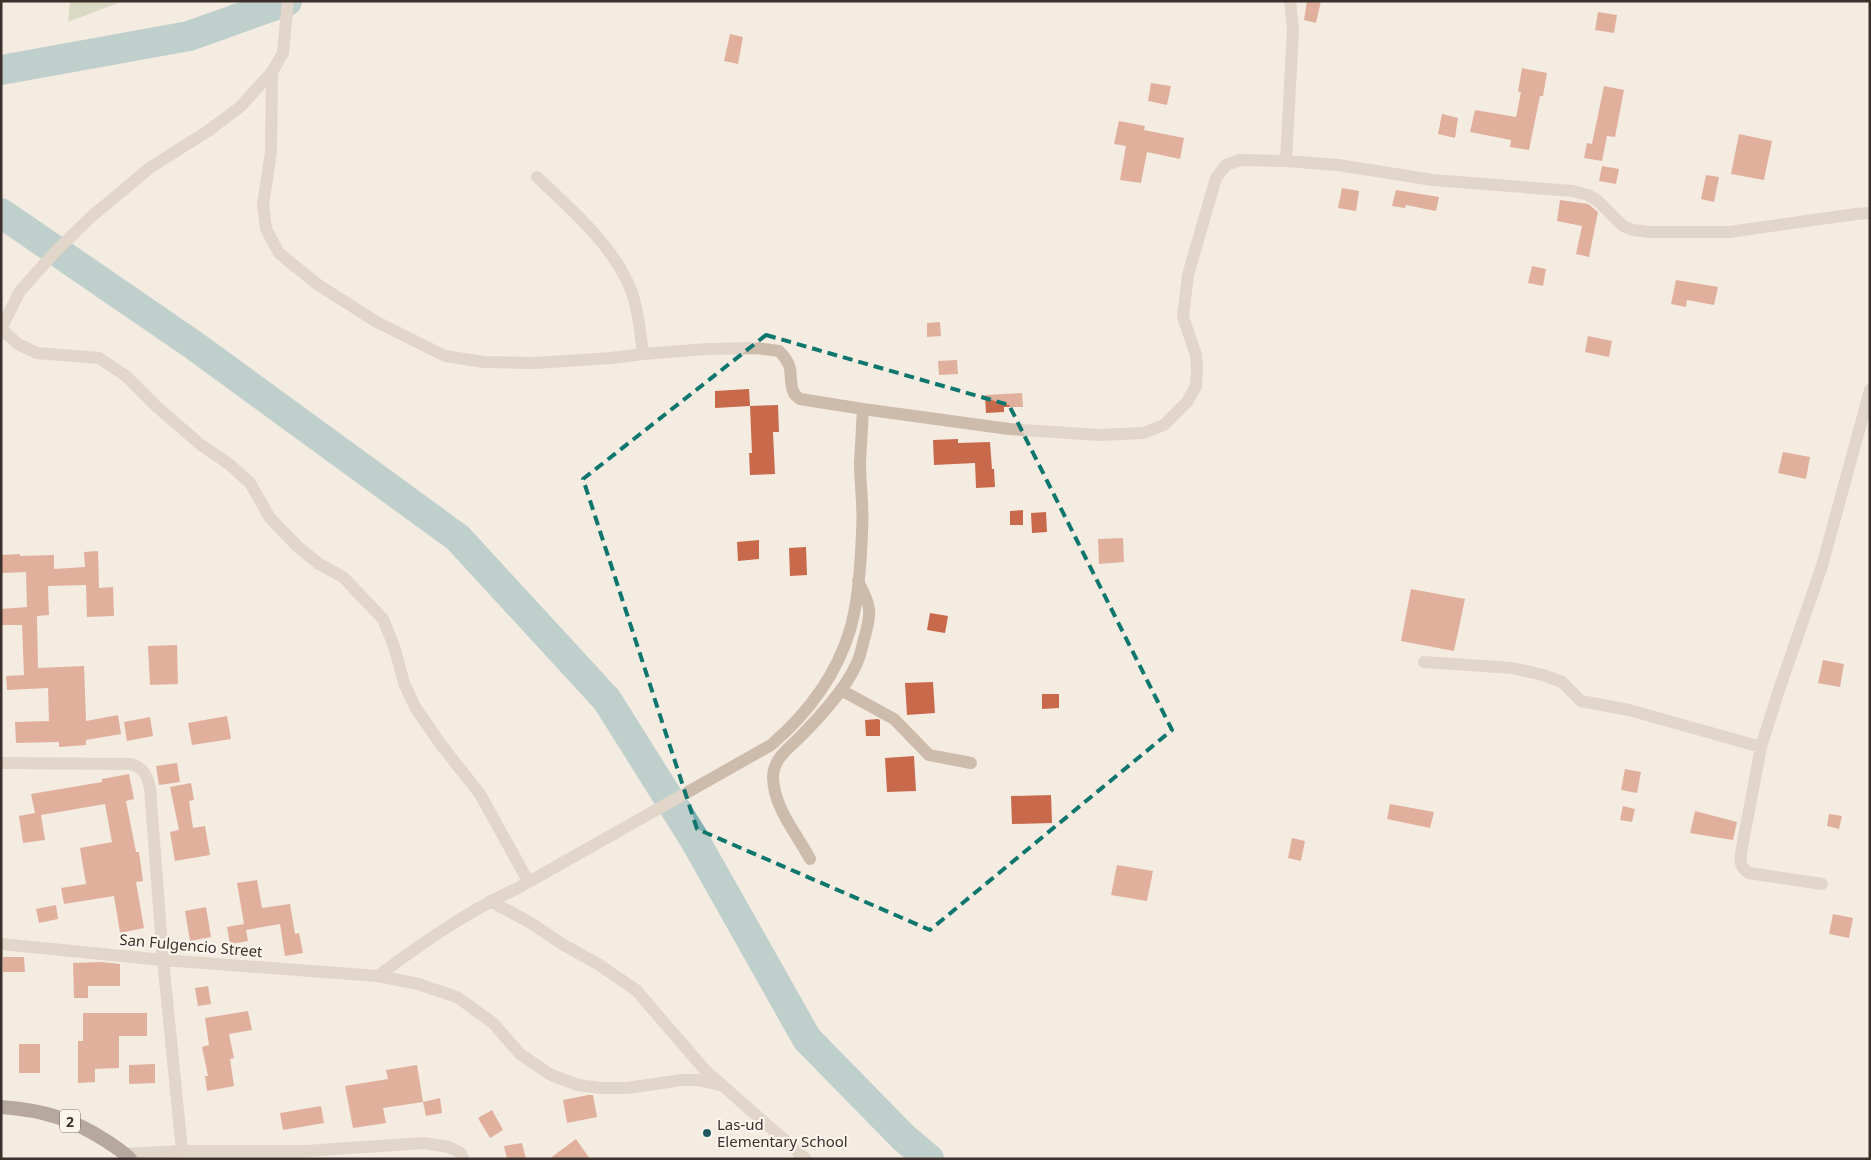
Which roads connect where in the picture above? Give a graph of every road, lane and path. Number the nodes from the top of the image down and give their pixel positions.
1 (288, 1) edge
2 (1290, 1) edge
3 (272, 72) junction
4 (1286, 160) junction
5 (537, 177) dead end
6 (1870, 213) edge
7 (1, 329) edge
8 (643, 354) junction
9 (1870, 390) edge
10 (863, 410) junction
11 (858, 581) junction
12 (1424, 662) dead end
13 (841, 690) junction
14 (1761, 747) junction
15 (1, 763) edge
16 (971, 763) dead end
17 (810, 859) dead end
18 (528, 881) junction
19 (1822, 884) dead end
20 (490, 901) junction
21 (1, 944) edge
22 (162, 960) junction
23 (378, 976) junction
24 (723, 1086) junction
25 (1, 1107) edge
26 (182, 1150) junction
27 (128, 1156) edge
28 (463, 1159) edge
29 (806, 1159) edge

1 - 3 street
2 - 4 street
3 - 7 street
3 - 8 street
4 - 6 street
4 - 10 street
5 - 8 street
7 - 18 street
8 - 10 street
9 - 14 street
10 - 11 street
11 - 13 street
11 - 18 street
12 - 14 street
13 - 16 street
13 - 17 street
14 - 19 street
15 - 22 street
18 - 20 street
20 - 23 street
20 - 24 street
21 - 22 street, San Fulgencio Street
22 - 23 street, San Fulgencio Street
22 - 26 street
23 - 24 street, San Fulgencio Street
24 - 29 street
25 - 27 highway, 2
26 - 27 street
26 - 28 street

